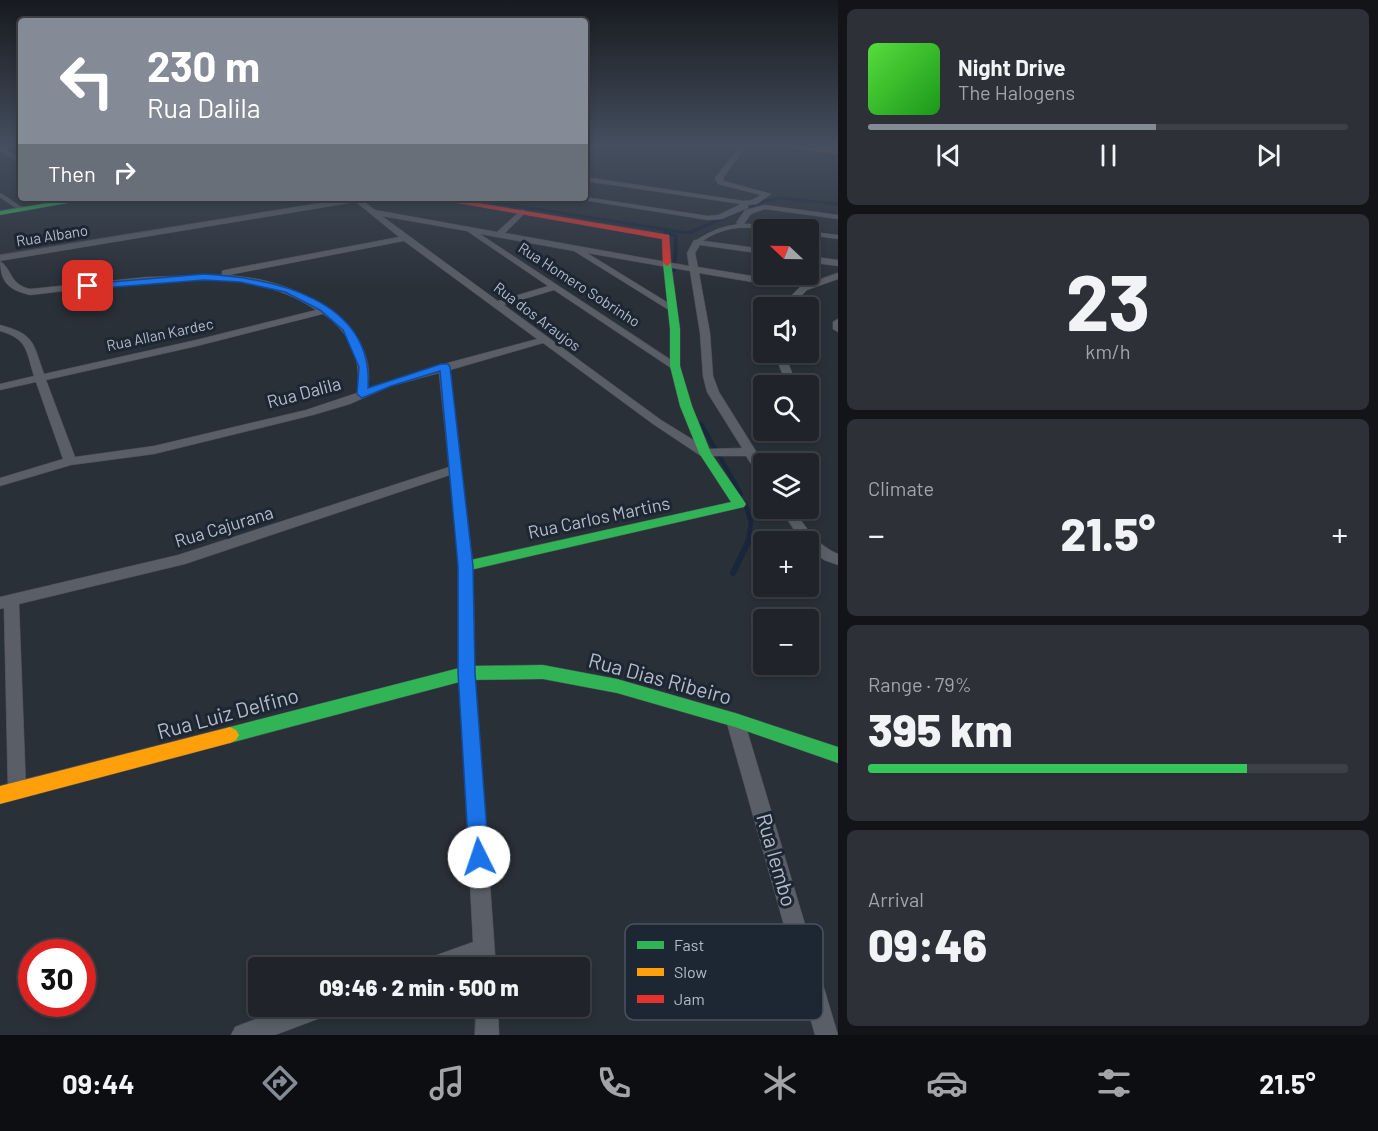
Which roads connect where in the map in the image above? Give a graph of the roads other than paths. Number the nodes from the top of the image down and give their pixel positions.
1 (682, 193) edge
2 (764, 193) edge
3 (0, 195) edge
4 (588, 200) edge
5 (69, 201) edge
6 (344, 201) edge
7 (359, 201) edge
8 (453, 201) edge
9 (744, 203) junction
10 (21, 209) junction
11 (373, 212) junction
12 (521, 212) junction
13 (0, 213) edge
14 (838, 217) edge
15 (740, 223) junction
16 (753, 225) edge
17 (466, 228) junction
18 (499, 234) junction
19 (819, 234) edge
20 (838, 237) edge
21 (406, 238) junction
22 (697, 242) junction
23 (571, 247) junction
24 (753, 250) edge
25 (0, 258) edge
26 (819, 260) edge
27 (0, 263) edge
28 (838, 263) edge
29 (668, 265) junction
30 (693, 269) junction
31 (838, 276) edge
32 (204, 277) junction
33 (753, 280) edge
34 (556, 287) junction
35 (795, 297) edge
36 (495, 305) junction
37 (672, 309) junction
38 (326, 310) junction
39 (838, 322) edge
40 (0, 328) edge
41 (838, 329) edge
42 (543, 340) junction
43 (675, 366) junction
44 (444, 367) junction
45 (41, 376) junction
46 (0, 387) edge
47 (362, 394) junction
48 (745, 452) junction
49 (710, 453) junction
50 (70, 461) junction
51 (753, 462) edge
52 (455, 469) junction
53 (0, 482) edge
54 (794, 519) edge
55 (838, 560) edge
56 (466, 566) junction
57 (6, 602) edge
58 (467, 673) junction
59 (735, 720) junction
60 (838, 755) edge
61 (8, 792) edge
62 (795, 924) edge
63 (485, 957) edge
64 (293, 1017) edge
65 (486, 1017) edge
66 (823, 1020) edge
67 (243, 1035) edge
68 (487, 1035) edge
69 (827, 1035) edge

1 - 9 street
2 - 9 street
3 - 10 lane
4 - 9 street
5 - 10 street
6 - 25 street, Rua Albano
7 - 11 street, Rua dos Araujos
8 - 12 street
10 - 13 street
11 - 17 street
11 - 21 street, Rua dos Araujos
12 - 18 street
12 - 29 street
14 - 15 street
15 - 16 lane
15 - 22 lane
17 - 18 street
17 - 34 street, Rua Homero Sobrinho
18 - 23 street
19 - 20 lane
21 - 32 street
21 - 36 street, Rua dos Araujos
22 - 24 street
22 - 30 street
23 - 29 street
23 - 37 street
26 - 28 street
27 - 32 street
29 - 30 street
29 - 37 street
30 - 33 street
30 - 48 street
31 - 35 street
32 - 38 street
34 - 36 street
34 - 43 street, Rua Homero Sobrinho
36 - 42 street, Rua dos Araujos
37 - 43 street
38 - 45 street, Rua Allan Kardec
38 - 47 street
39 - 41 street
40 - 45 street
42 - 44 street, Rua Dalila
42 - 49 street, Rua dos Araujos
43 - 49 street
44 - 47 street, Rua Dalila
44 - 52 street
45 - 46 street, Rua Allan Kardec
45 - 50 street
47 - 50 street, Rua Dalila
48 - 49 street
48 - 51 street
49 - 56 street, Rua Carlos Martins
50 - 53 street, Rua Dalila
52 - 56 street
52 - 57 street, Rua Cajurana
54 - 55 street
56 - 58 street
57 - 61 street
58 - 59 street, Rua Dias Ribeiro
58 - 61 street, Rua Luiz Delfino
58 - 63 street
59 - 60 street, Rua Dias Ribeiro
59 - 62 street, Rua Iembo
64 - 67 street
65 - 68 street
66 - 69 street, Rua Iembo

